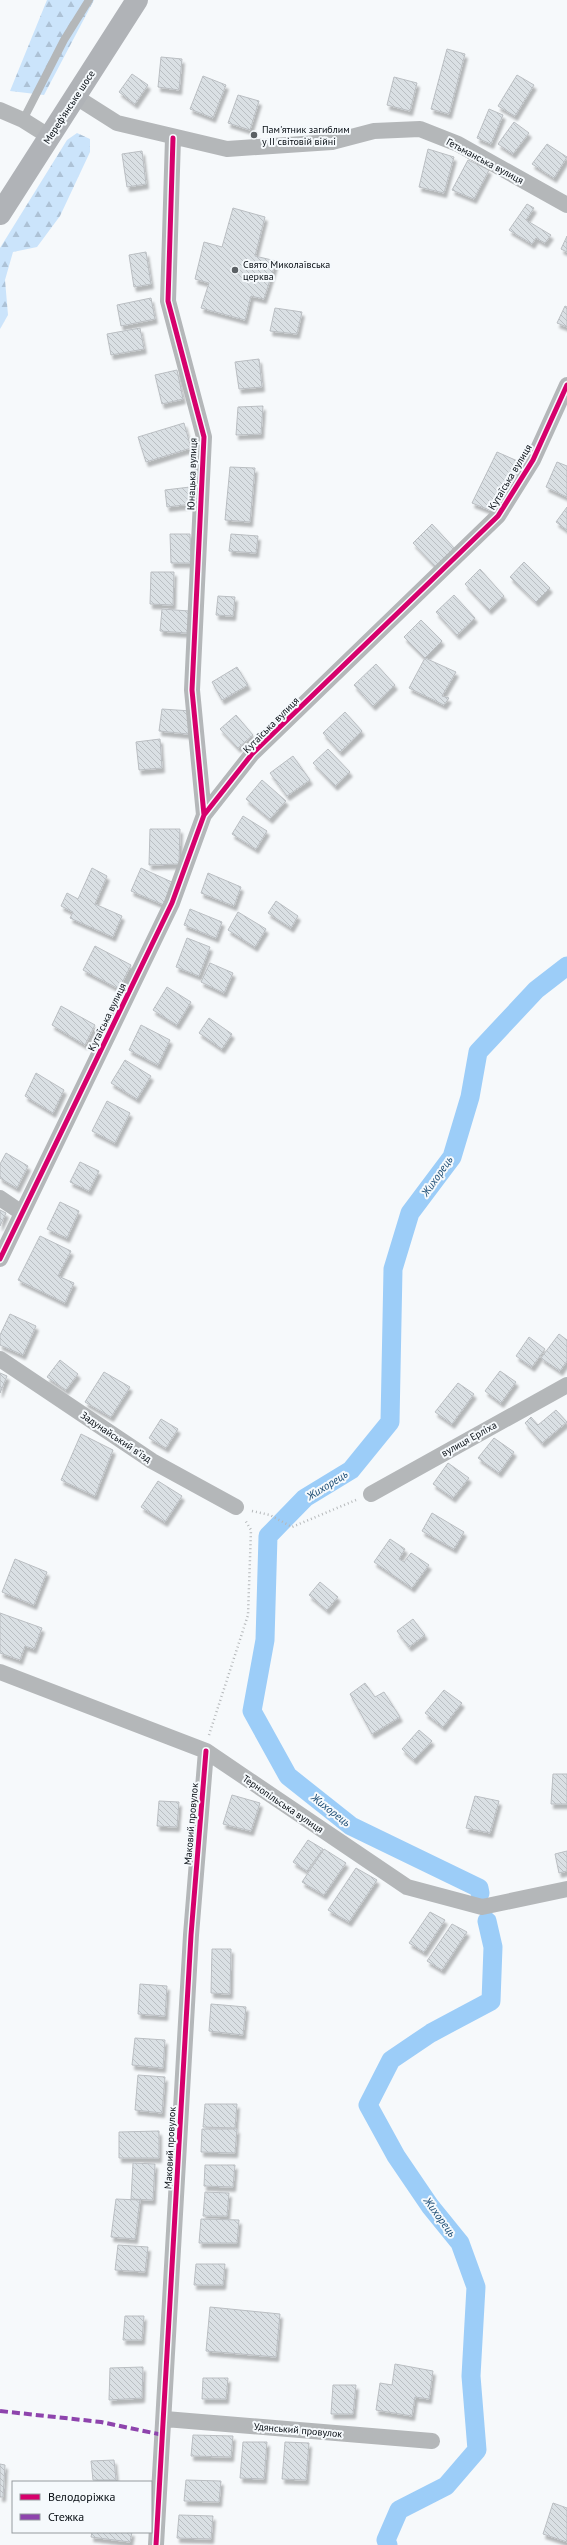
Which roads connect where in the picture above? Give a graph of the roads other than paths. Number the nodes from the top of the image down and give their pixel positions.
1 (89, 0) edge
2 (137, 0) edge
3 (76, 96) junction
4 (0, 110) edge
5 (23, 120) junction
6 (50, 137) junction
7 (173, 138) junction
8 (567, 205) edge
9 (0, 214) edge
10 (567, 385) edge
11 (204, 815) junction
12 (0, 1198) edge
13 (22, 1213) junction
14 (0, 1259) edge
15 (0, 1359) edge
16 (567, 1385) edge
17 (371, 1494) road end
18 (236, 1507) road end
19 (0, 1672) edge
20 (206, 1751) junction
21 (567, 1889) edge
22 (165, 2419) junction
23 (432, 2441) dead end
24 (156, 2545) edge

1 - 5 lane
2 - 3 highway, Мереф'янське шосе
3 - 6 highway, Мереф'янське шосе
3 - 7 street, Гетьманська вулиця
4 - 5 street
5 - 6 street
6 - 9 highway, Мереф'янське шосе
7 - 8 street, Гетьманська вулиця
7 - 11 street, Юнацька вулиця
10 - 11 street, Кутаїська вулиця
11 - 13 street, Кутаїська вулиця
12 - 13 street
13 - 14 street, Кутаїська вулиця
15 - 18 street, Задунайський в’їзд
16 - 17 street, вулиця Ерліха
19 - 20 street, Тернопільська вулиця
20 - 21 street, Тернопільська вулиця
20 - 22 street, Маковий провулок
22 - 23 street, Удянський провулок
22 - 24 street, Маковий провулок

